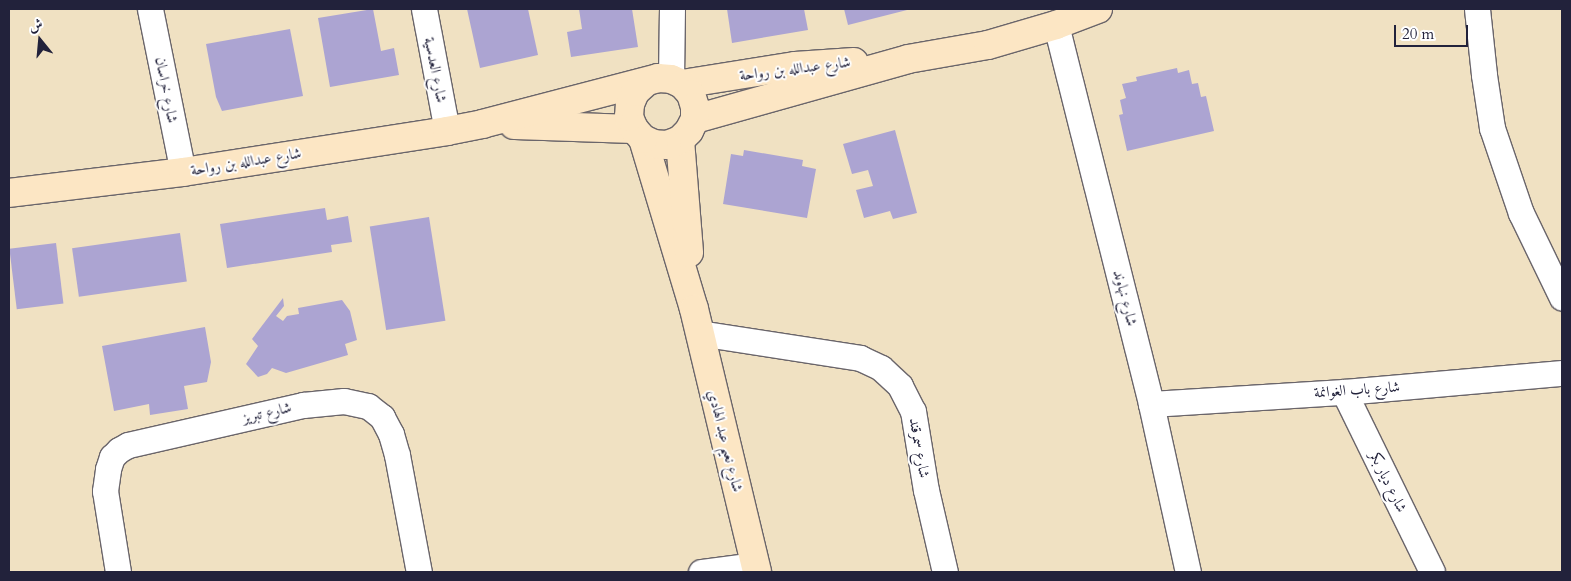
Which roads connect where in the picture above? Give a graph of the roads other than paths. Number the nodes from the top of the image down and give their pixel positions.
1 (150, 9) edge
2 (424, 9) edge
3 (672, 9) edge
4 (1098, 9) edge
5 (1477, 9) edge
6 (1056, 25) junction
7 (908, 59) junction
8 (677, 82) junction
9 (645, 83) junction
10 (482, 124) junction
11 (687, 130) junction
12 (447, 131) junction
13 (638, 134) junction
14 (183, 172) junction
15 (9, 193) edge
16 (1562, 298) edge
17 (697, 321) junction
18 (1562, 373) edge
19 (1344, 392) junction
20 (1151, 404) junction
21 (756, 569) edge
22 (118, 572) edge
23 (418, 572) edge
24 (701, 572) edge
25 (945, 572) edge
26 (1188, 572) edge
27 (1432, 572) edge

1 - 14 street, شارع خراسان
2 - 12 street, شارع العدسية
3 - 8 street
4 - 6 street, شارع عبدالله بن رواحة
5 - 16 street
6 - 7 street, شارع عبدالله بن رواحة
6 - 20 street, شارع نهاوند
7 - 8 street, شارع عبدالله بن رواحة
7 - 11 street, شارع عبدالله بن رواحة
8 - 9 street
8 - 11 street
9 - 10 street, شارع عبدالله بن رواحة
9 - 13 street
10 - 12 street, شارع عبدالله بن رواحة
10 - 13 street, شارع عبدالله بن رواحة
11 - 13 street
11 - 17 street, شارع نعيم عبد الهادي
12 - 14 street, شارع عبدالله بن رواحة
13 - 17 street, شارع نعيم عبد الهادي
14 - 15 street, شارع عبدالله بن رواحة
17 - 21 street, شارع نعيم عبد الهادي
17 - 25 street, شارع سمرقند
18 - 19 street, شارع باب الغوانمة
19 - 20 street, شارع باب الغوانمة
19 - 27 street, شارع ديار بكر
20 - 26 street, شارع نهاوند
21 - 24 street
22 - 23 street, شارع تبريز

